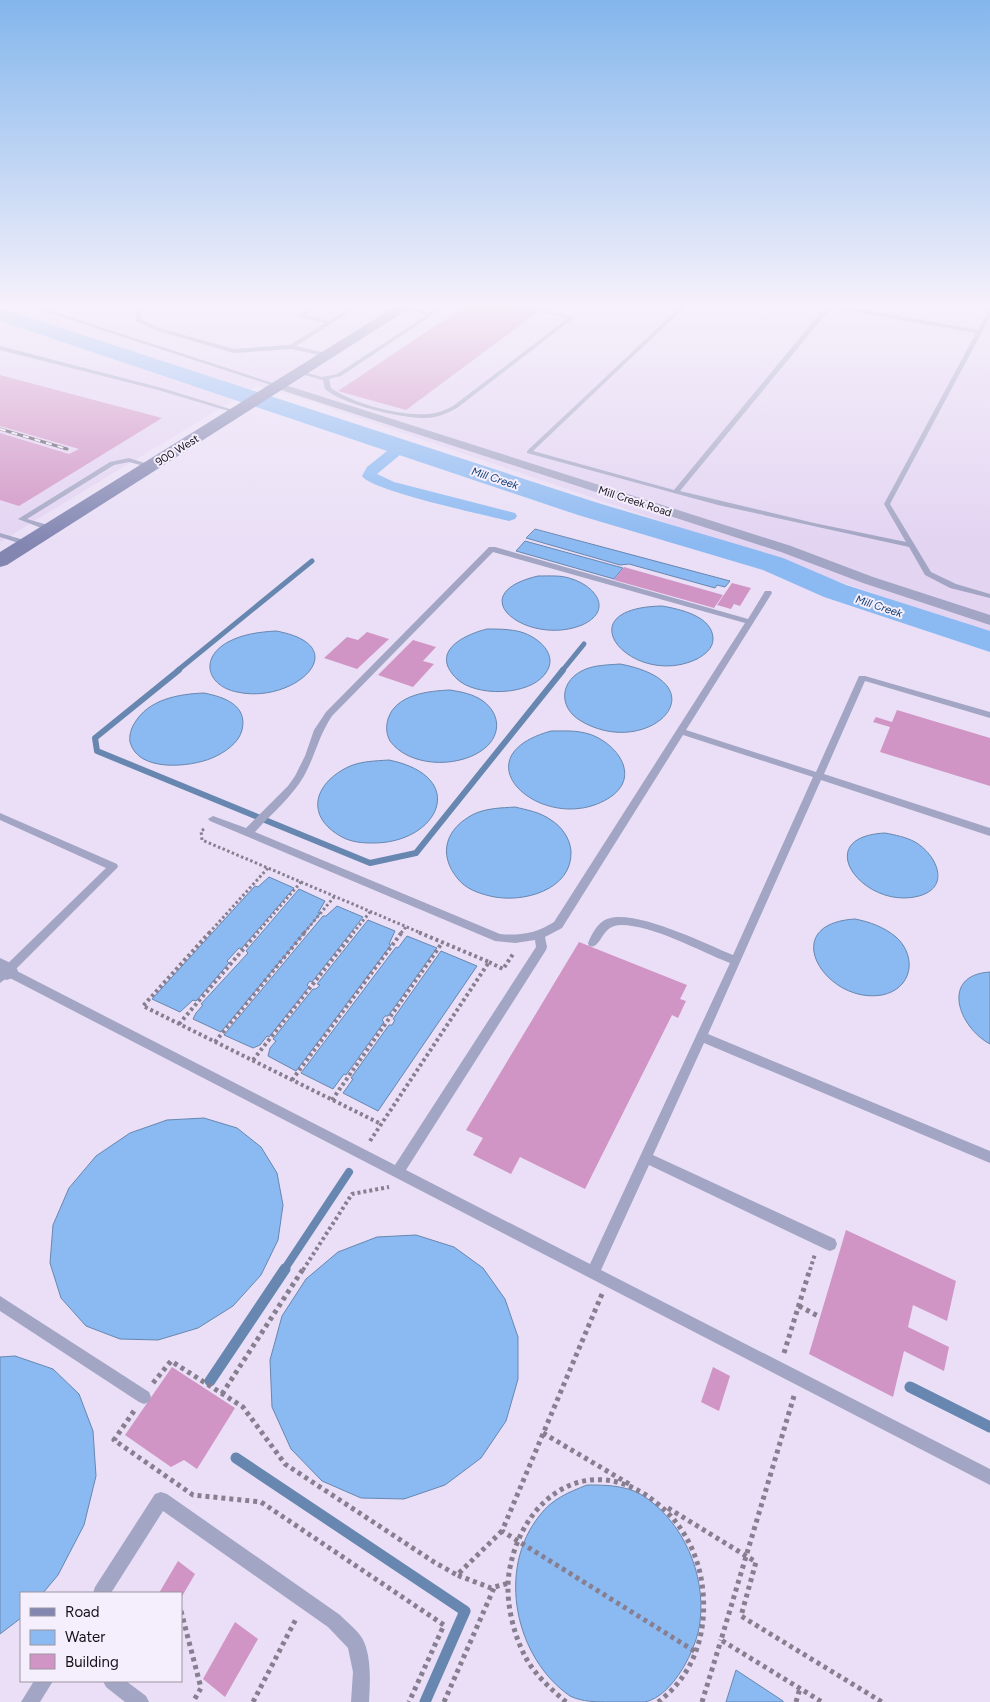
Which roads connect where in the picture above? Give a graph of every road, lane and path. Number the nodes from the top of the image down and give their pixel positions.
1 (146, 385) edge
2 (327, 385) edge
3 (484, 385) edge
4 (599, 385) edge
5 (764, 385) edge
6 (950, 385) edge
7 (280, 386) joint
8 (243, 408) junction
9 (151, 466) junction
10 (676, 492) junction
11 (52, 529) junction
12 (0, 535) edge
13 (28, 544) junction
14 (910, 545) junction
15 (0, 562) edge
16 (768, 594) dead end
17 (990, 596) edge
18 (990, 620) edge
19 (749, 622) junction
20 (990, 715) edge
21 (681, 731) junction
22 (819, 777) junction
23 (0, 816) edge
24 (213, 819) joint
25 (990, 832) edge
26 (248, 833) junction
27 (268, 868) junction
28 (301, 882) junction
29 (334, 896) junction
30 (370, 912) junction
31 (406, 927) junction
32 (538, 936) junction
33 (522, 940) junction
34 (442, 943) junction
35 (593, 943) dead end
36 (736, 961) junction
37 (489, 962) junction
38 (2, 972) edge
39 (179, 1024) junction
40 (701, 1036) junction
41 (215, 1042) junction
42 (253, 1060) junction
43 (292, 1080) junction
44 (332, 1100) junction
45 (381, 1124) junction
46 (362, 1153) junction
47 (645, 1157) junction
48 (990, 1157) edge
49 (398, 1172) junction
50 (825, 1242) joint
51 (592, 1272) junction
52 (608, 1280) junction
53 (0, 1303) edge
54 (799, 1306) junction
55 (820, 1317) dead end
56 (779, 1368) junction
57 (799, 1378) junction
58 (222, 1394) junction
59 (144, 1397) junction
60 (543, 1433) junction
61 (990, 1477) edge
62 (641, 1492) junction
63 (502, 1531) junction
64 (517, 1540) junction
65 (745, 1556) junction
66 (457, 1575) junction
67 (509, 1583) junction
68 (494, 1588) junction
69 (102, 1592) edge
70 (305, 1601) junction
71 (182, 1615) edge
72 (721, 1640) junction
73 (696, 1652) junction
74 (43, 1682) edge
75 (113, 1682) edge
76 (800, 1688) junction
77 (30, 1702) edge
78 (140, 1702) edge
79 (193, 1702) edge
80 (253, 1702) edge
81 (360, 1702) edge
82 (409, 1702) edge
83 (444, 1702) edge
84 (566, 1702) edge
85 (658, 1702) edge
86 (702, 1702) edge
87 (796, 1702) edge
88 (822, 1702) edge
89 (882, 1702) edge

1 - 8 lane
2 - 3 lane
4 - 10 lane
5 - 10 lane
6 - 14 lane
7 - 8 main road, 900 West
7 - 18 street, Mill Creek Road
8 - 9 main road, 900 West
9 - 11 main road, 900 West
9 - 11 lane
10 - 14 lane
11 - 13 main road, 900 West
12 - 13 lane
13 - 15 main road, 900 West
14 - 17 lane
16 - 19 lane
19 - 21 lane
19 - 26 lane
20 - 22 lane
21 - 22 lane
21 - 32 lane
22 - 25 lane
22 - 36 lane
23 - 38 lane
24 - 26 lane
24 - 27 path
26 - 33 lane
27 - 28 path
27 - 39 path
28 - 29 path
28 - 39 path
29 - 30 path
29 - 41 path
30 - 31 path
30 - 42 path
31 - 34 path
31 - 43 path
32 - 33 lane
32 - 49 lane
33 - 37 path
34 - 37 path
34 - 44 path
35 - 36 lane
36 - 40 lane
37 - 45 path
38 - 46 lane
39 - 41 path
40 - 47 lane
40 - 48 lane
41 - 42 path
42 - 43 path
43 - 44 path
44 - 45 path
45 - 46 path
46 - 49 lane
47 - 50 lane
47 - 51 lane
49 - 51 lane
49 - 58 path
50 - 54 path
51 - 52 lane
52 - 56 lane
52 - 60 path
53 - 59 lane
54 - 55 path
54 - 56 path
56 - 57 lane
57 - 61 lane
57 - 65 path
58 - 59 path
58 - 66 path
59 - 82 path
60 - 62 path
60 - 63 path
62 - 64 path
62 - 65 path
62 - 73 path
63 - 64 path
63 - 66 path
64 - 67 path
64 - 73 path
65 - 72 path
65 - 89 path
66 - 68 path
67 - 68 path
67 - 84 path
68 - 83 path
69 - 70 lane
70 - 80 path
70 - 81 lane
71 - 79 path
72 - 76 path
72 - 86 path
73 - 85 path
74 - 77 lane
75 - 78 lane
76 - 87 path
76 - 88 path

